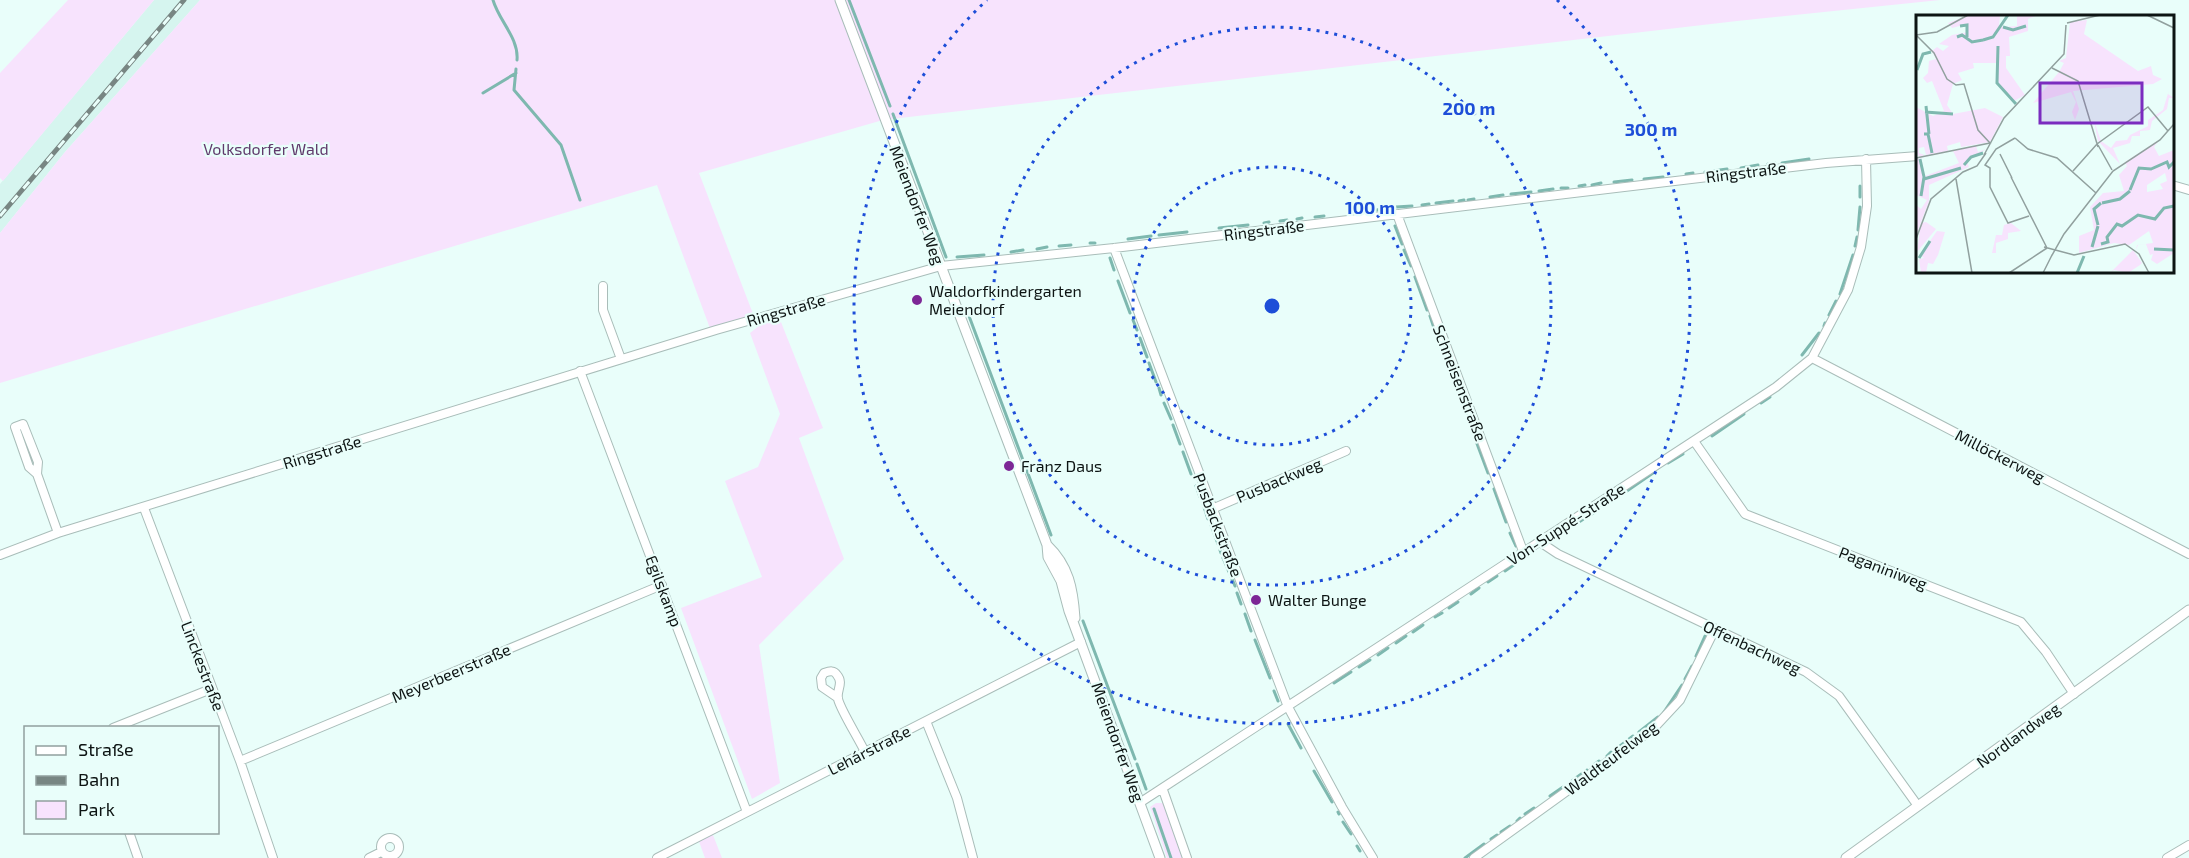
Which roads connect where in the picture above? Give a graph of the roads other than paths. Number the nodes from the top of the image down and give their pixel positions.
1 (840, 0) edge
2 (1916, 156) edge
3 (1866, 159) junction
4 (2174, 186) edge
5 (2189, 190) edge
6 (1397, 214) junction
7 (1114, 248) junction
8 (941, 266) junction
9 (603, 286) dead end
10 (1812, 358) junction
11 (621, 359) junction
12 (580, 371) junction
13 (1694, 441) junction
14 (1346, 451) dead end
15 (37, 474) junction
16 (144, 508) junction
17 (1212, 509) junction
18 (58, 533) junction
19 (1540, 542) junction
20 (1523, 551) junction
21 (2189, 554) edge
22 (0, 555) edge
23 (662, 585) junction
24 (2189, 610) edge
25 (1714, 630) junction
26 (1081, 642) junction
27 (211, 689) junction
28 (2074, 694) junction
29 (838, 698) dead end
30 (1288, 707) junction
31 (926, 722) junction
32 (118, 726) edge
33 (866, 752) junction
34 (240, 761) junction
35 (1162, 790) junction
36 (1141, 802) junction
37 (1918, 806) junction
38 (747, 812) junction
39 (130, 834) edge
40 (2189, 845) edge
41 (381, 852) dead end
42 (138, 858) edge
43 (273, 858) edge
44 (369, 858) edge
45 (657, 858) edge
46 (973, 858) edge
47 (1160, 858) edge
48 (1187, 858) edge
49 (1373, 858) edge
50 (1474, 858) edge
51 (1846, 858) edge
52 (2167, 858) edge

1 - 8 street, Meiendorfer Weg
2 - 3 street, Ringstraße
3 - 6 street, Ringstraße
3 - 10 street, Von-Suppé-Straße
4 - 5 street
6 - 7 street, Ringstraße
6 - 20 street, Schneisenstraße
7 - 8 street, Ringstraße
7 - 17 street, Pusbackstraße
8 - 11 street, Ringstraße
8 - 26 street, Meiendorfer Weg
9 - 11 street
10 - 13 street, Von-Suppé-Straße
10 - 21 street, Millöckerweg
11 - 12 street, Ringstraße
12 - 16 street, Ringstraße
12 - 23 street, Egilskamp
13 - 19 street, Von-Suppé-Straße
13 - 28 street, Paganiniweg
14 - 17 street, Pusbackweg
15 - 15 street
15 - 18 street
16 - 18 street, Ringstraße
16 - 27 street, Linckestraße
17 - 30 street, Pusbackstraße
18 - 22 street, Ringstraße
19 - 20 street, Von-Suppé-Straße
19 - 25 street, Offenbachweg
20 - 30 street, Von-Suppé-Straße
23 - 34 street, Meyerbeerstraße
23 - 38 street, Egilskamp
24 - 28 street, Nordlandweg
25 - 37 street, Offenbachweg
25 - 50 street, Waldteufelweg
26 - 31 street, Lehárstraße
26 - 36 street, Meiendorfer Weg
27 - 32 street
27 - 34 street, Linckestraße
28 - 37 street, Nordlandweg
29 - 33 street
30 - 35 street, Von-Suppé-Straße
30 - 49 street, Pusbackstraße
31 - 33 street, Lehárstraße
31 - 46 street
33 - 38 street, Lehárstraße
34 - 43 street, Linckestraße
35 - 36 street, Von-Suppé-Straße
35 - 48 street, Meiendorfer Weg
36 - 47 street, Meiendorfer Weg
37 - 51 street, Nordlandweg
38 - 45 street, Lehárstraße
39 - 42 street
40 - 52 street
41 - 44 street

